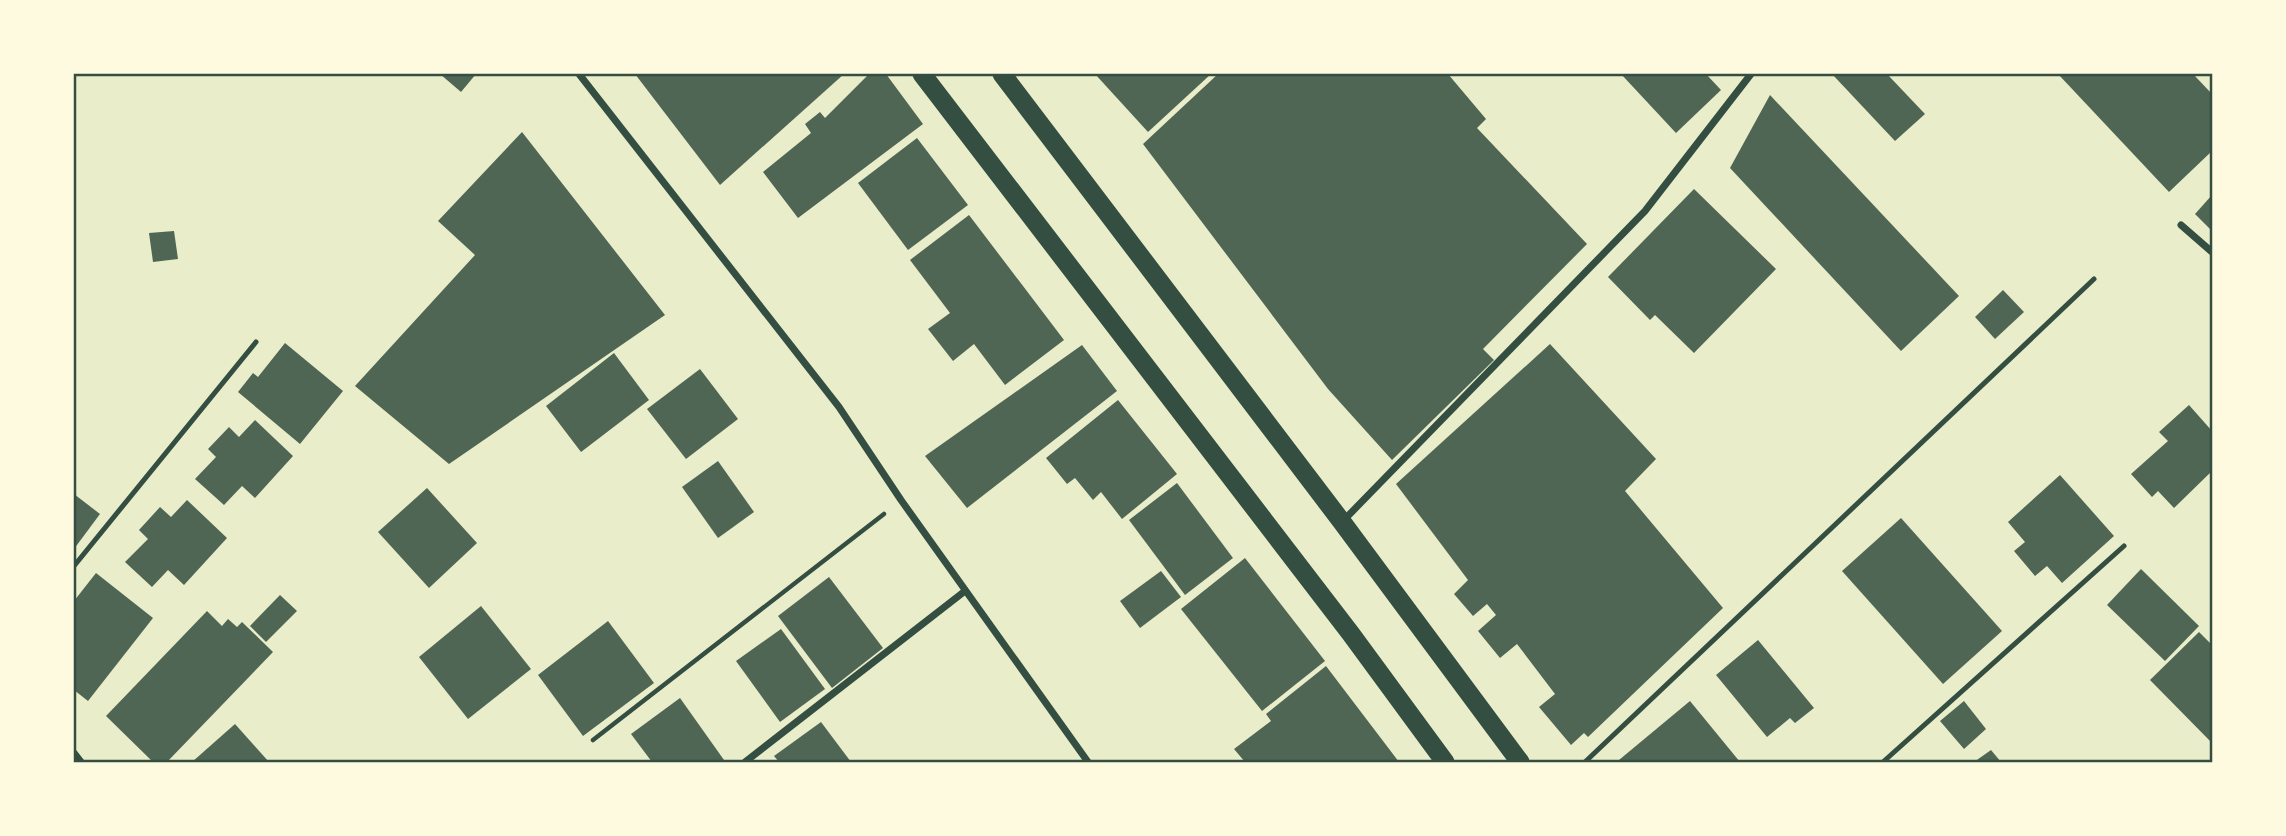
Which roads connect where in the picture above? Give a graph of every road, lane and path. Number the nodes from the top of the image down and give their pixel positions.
1 (579, 74) edge
2 (922, 74) edge
3 (1002, 74) edge
4 (1751, 74) edge
5 (2181, 225) dead end
6 (2213, 252) edge
7 (2094, 279) dead end
8 (256, 342) dead end
9 (901, 500) junction
10 (1342, 522) junction
11 (2124, 546) dead end
12 (74, 566) edge
13 (965, 591) junction
14 (593, 740) dead end
15 (74, 753) edge
16 (1085, 761) edge
17 (81, 762) edge
18 (745, 762) edge
19 (1445, 762) edge
20 (1520, 762) edge
21 (1585, 762) edge
22 (1883, 762) edge

1 - 9 street
2 - 19 highway
3 - 10 highway
4 - 10 street
5 - 6 street
7 - 21 lane
8 - 12 lane
9 - 13 street
9 - 14 path
10 - 20 highway
11 - 22 lane
13 - 16 street
13 - 18 street
15 - 17 street

